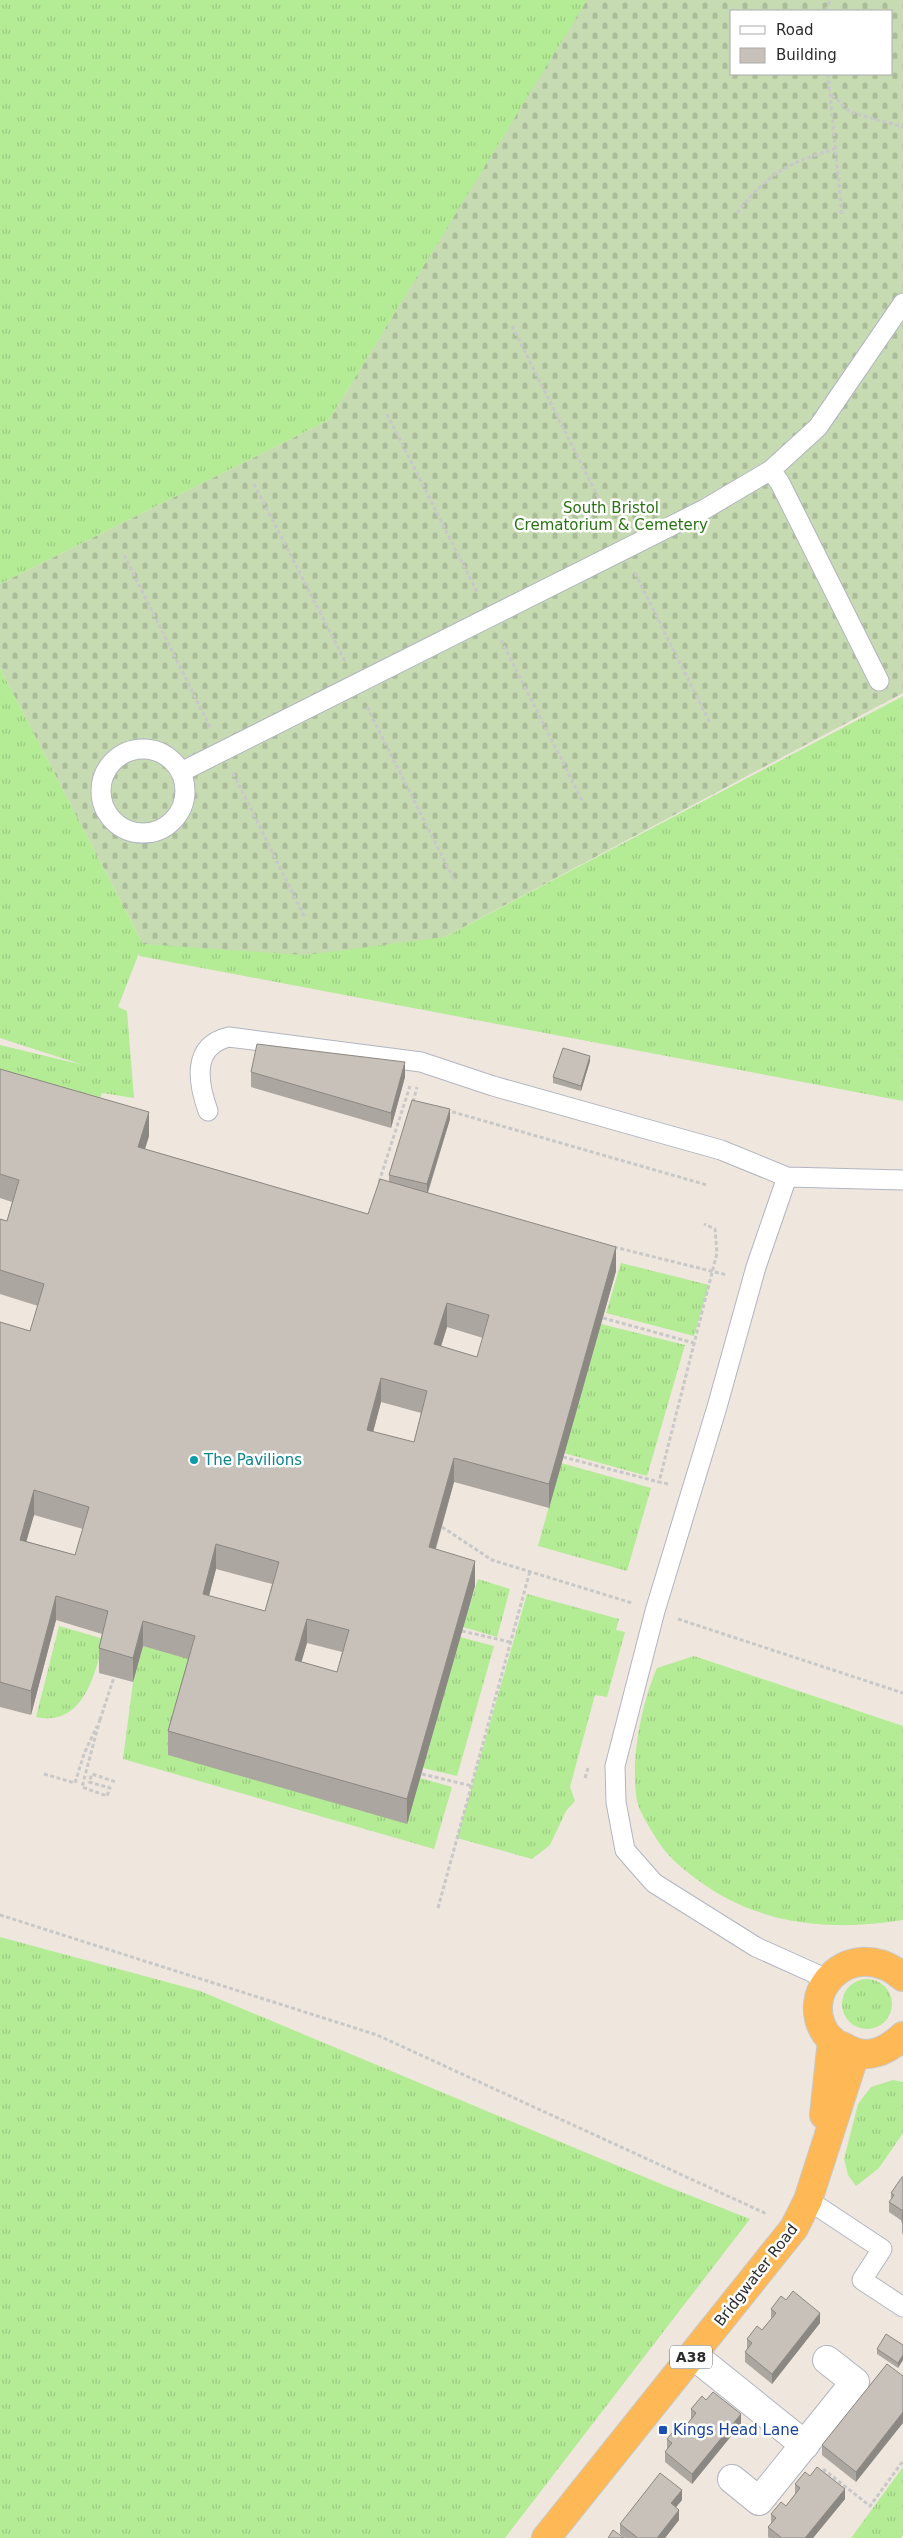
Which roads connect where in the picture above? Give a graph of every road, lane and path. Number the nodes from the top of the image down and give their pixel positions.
1 (828, 75) edge
2 (831, 95) junction
3 (903, 128) edge
4 (837, 148) junction
5 (737, 213) dead end
6 (842, 216) dead end
7 (903, 302) edge
8 (512, 326) dead end
9 (771, 470) junction
10 (624, 550) junction
11 (124, 555) dead end
12 (879, 681) dead end
13 (710, 723) dead end
14 (222, 752) junction
15 (181, 772) junction
16 (305, 918) dead end
17 (412, 1081) dead end
18 (418, 1083) dead end
19 (421, 1104) edge
20 (439, 1108) edge
21 (208, 1111) dead end
22 (786, 1177) junction
23 (903, 1180) edge
24 (379, 1184) edge
25 (707, 1184) dead end
26 (704, 1224) dead end
27 (607, 1245) edge
28 (713, 1272) junction
29 (752, 1282) junction
30 (603, 1318) edge
31 (694, 1343) junction
32 (563, 1457) edge
33 (659, 1482) junction
34 (675, 1486) dead end
35 (530, 1572) dead end
36 (462, 1631) edge
37 (510, 1642) junction
38 (114, 1677) edge
39 (100, 1720) junction
40 (44, 1774) dead end
41 (422, 1774) edge
42 (116, 1782) dead end
43 (472, 1786) junction
44 (438, 1908) dead end
45 (0, 1915) edge
46 (903, 1950) edge
47 (878, 1962) junction
48 (903, 1977) edge
49 (828, 1979) junction
50 (903, 2036) edge
51 (832, 2040) junction
52 (855, 2054) junction
53 (819, 2167) junction
54 (808, 2200) junction
55 (794, 2228) junction
56 (903, 2307) edge
57 (693, 2355) junction
58 (827, 2360) dead end
59 (802, 2448) junction
60 (903, 2461) edge
61 (732, 2478) dead end
62 (546, 2538) edge

1 - 2 path
2 - 3 path
2 - 4 path
4 - 5 path
4 - 6 path
7 - 9 lane
8 - 10 path
9 - 10 lane
9 - 12 lane
10 - 13 path
10 - 14 lane
11 - 14 path
14 - 15 lane
14 - 16 path
15 - 15 lane
17 - 24 path
18 - 19 path
20 - 25 path
21 - 22 lane
22 - 23 lane
22 - 29 lane
26 - 28 path
27 - 28 path
28 - 29 path
28 - 31 path
29 - 49 lane
30 - 31 path
31 - 33 path
32 - 33 path
33 - 34 path
35 - 37 path
36 - 37 path
37 - 43 path
38 - 39 path
39 - 40 path
39 - 42 path
41 - 43 path
43 - 44 path
45 - 55 path
46 - 47 highway
47 - 48 highway
47 - 49 highway
49 - 51 highway
50 - 52 highway
51 - 52 highway
51 - 53 highway, Bridgwater Road / A38
52 - 53 highway, Bridgwater Road / A38
53 - 54 highway, Bridgwater Road / A38
54 - 55 highway, Bridgwater Road / A38
54 - 56 lane
55 - 57 highway, Bridgwater Road / A38
57 - 59 street
57 - 62 highway, Bridgwater Road / A38
58 - 59 street
59 - 60 path
59 - 61 street

